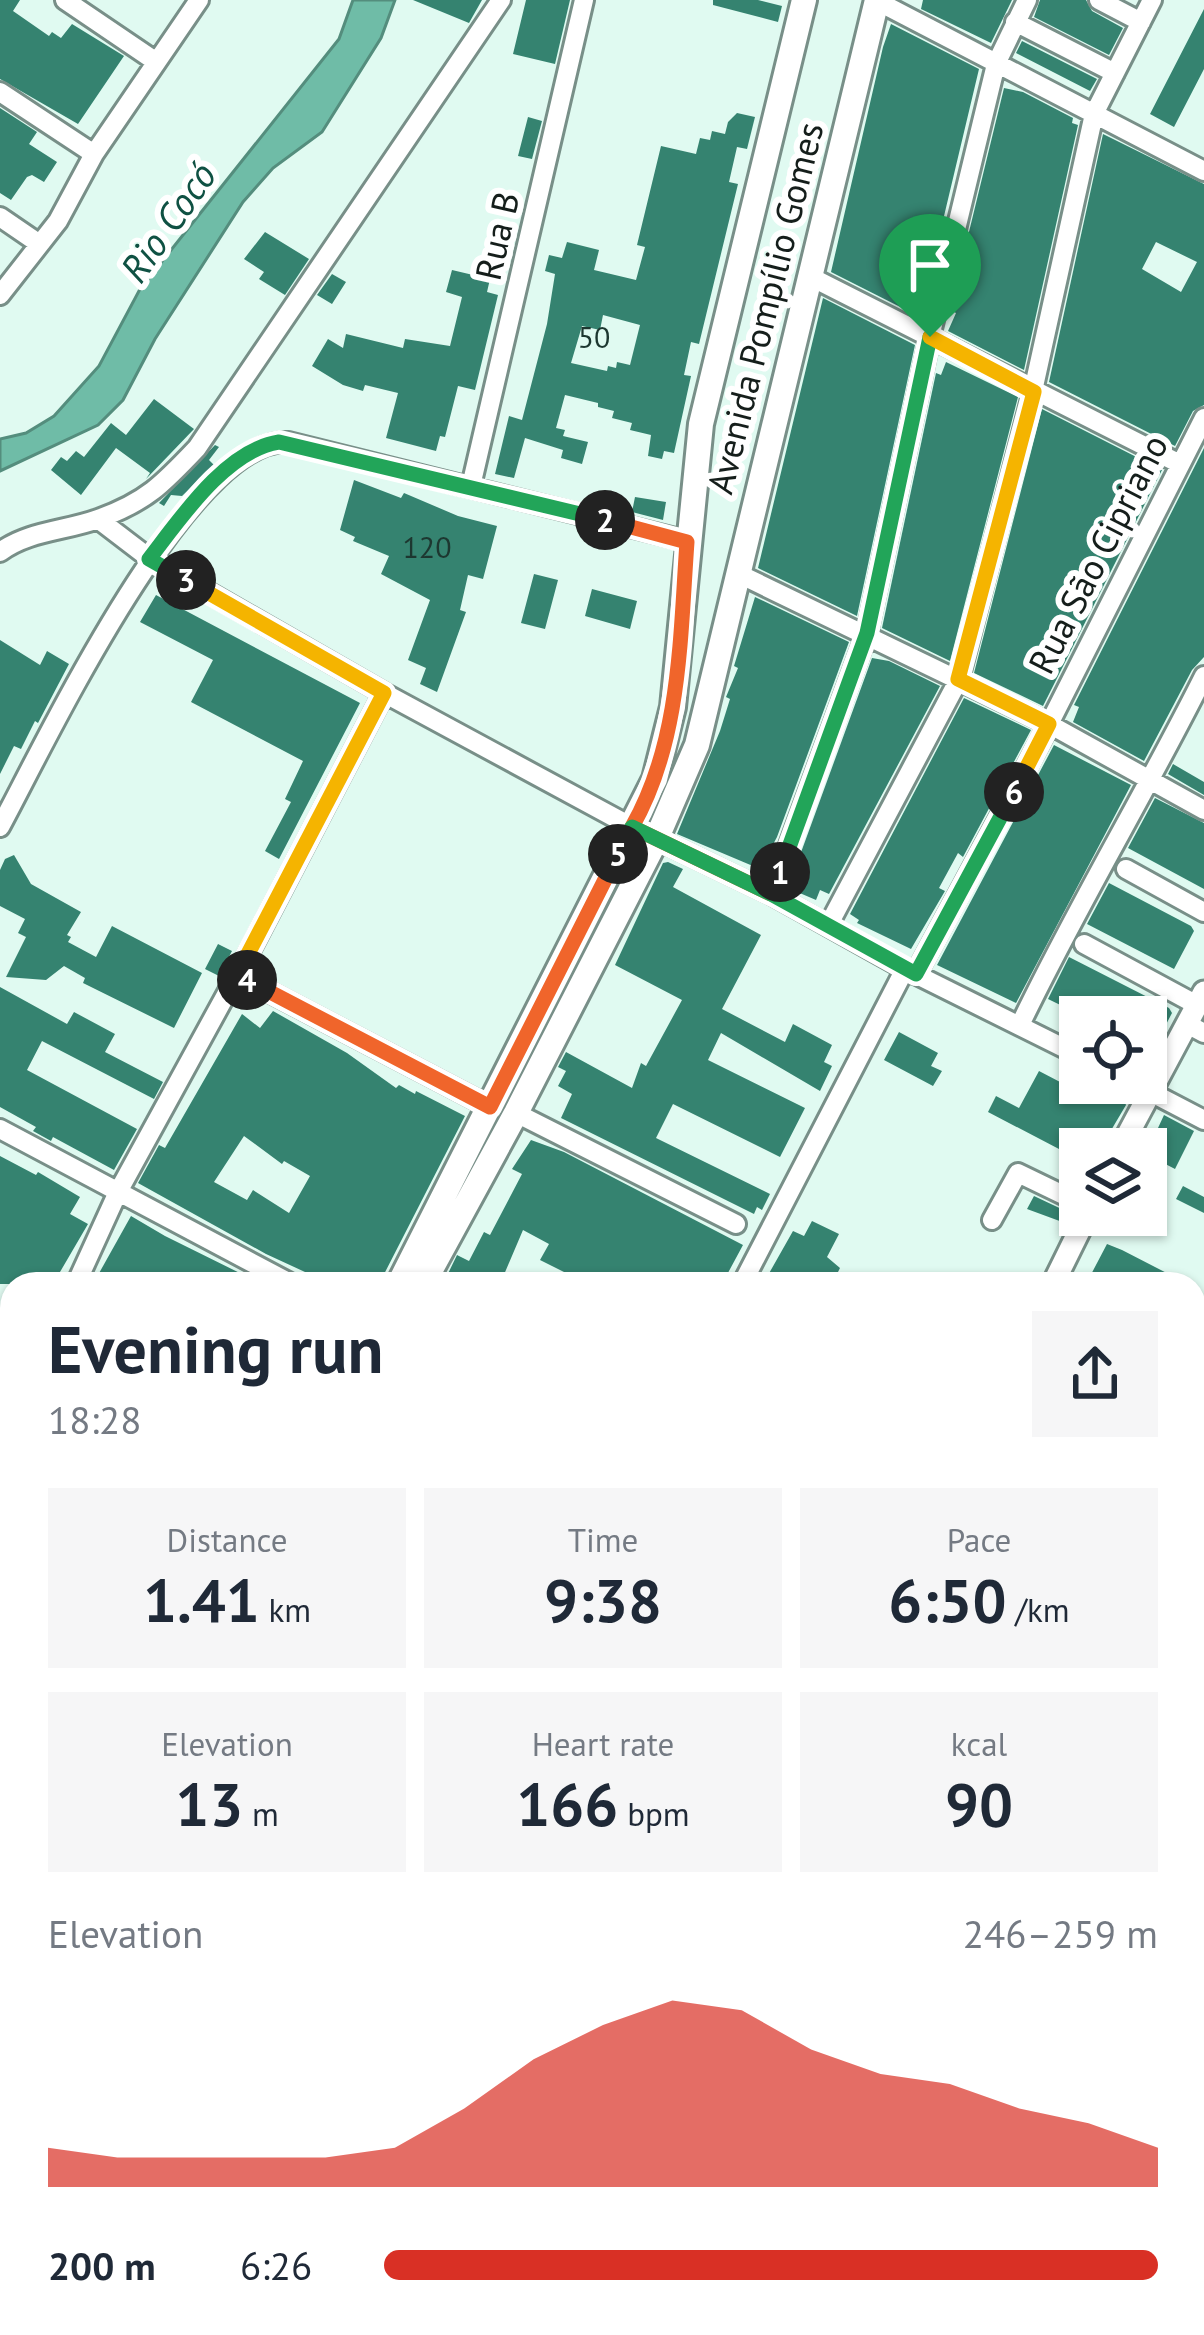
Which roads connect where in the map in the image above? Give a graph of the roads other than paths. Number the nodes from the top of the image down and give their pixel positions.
1 (65, 0) edge
2 (199, 0) edge
3 (501, 0) edge
4 (584, 0) edge
5 (804, 0) edge
6 (877, 0) edge
7 (1027, 0) edge
8 (1099, 0) edge
9 (1152, 0) edge
10 (1015, 22) junction
11 (1141, 22) junction
12 (155, 61) junction
13 (996, 64) junction
14 (1115, 73) junction
15 (0, 92) edge
16 (1094, 114) junction
17 (94, 154) junction
18 (1204, 171) edge
19 (0, 217) edge
20 (38, 243) junction
21 (808, 276) junction
22 (0, 295) edge
23 (930, 337) junction
24 (1034, 392) junction
25 (1204, 418) edge
26 (1180, 464) junction
27 (471, 486) junction
28 (98, 519) junction
29 (687, 542) junction
30 (0, 552) edge
31 (149, 559) junction
32 (739, 574) junction
33 (867, 633) junction
34 (1204, 676) edge
35 (958, 679) junction
36 (384, 693) junction
37 (1049, 724) junction
38 (1150, 783) junction
39 (1204, 810) edge
40 (0, 827) edge
41 (632, 827) junction
42 (656, 839) junction
43 (1126, 869) dead end
44 (771, 894) junction
45 (1204, 912) edge
46 (828, 926) junction
47 (1084, 944) dead end
48 (910, 972) junction
49 (237, 975) junction
50 (1198, 1013) edge
51 (1020, 1025) junction
52 (1059, 1045) edge
53 (1167, 1053) edge
54 (1167, 1101) edge
55 (490, 1107) junction
56 (516, 1113) junction
57 (1204, 1120) edge
58 (0, 1130) edge
59 (118, 1192) junction
60 (1059, 1193) edge
61 (992, 1220) dead end
62 (736, 1224) dead end
63 (1077, 1236) edge
64 (81, 1272) edge
65 (269, 1272) edge
66 (405, 1272) edge
67 (430, 1272) edge
68 (748, 1272) edge
69 (1059, 1272) edge

1 - 12 street
2 - 12 street
3 - 28 street
4 - 27 street, Rua B
5 - 29 main road, Avenida Pompílio Gomes
6 - 13 street
6 - 21 main road, Avenida Pompílio Gomes
7 - 10 street
8 - 11 street
9 - 11 street
10 - 13 street
10 - 14 street
11 - 14 street
12 - 17 street
13 - 16 street
13 - 23 street
14 - 16 street
15 - 17 street
16 - 18 street
16 - 24 street
17 - 20 street
19 - 20 street
20 - 22 street
21 - 23 street
21 - 32 main road, Avenida Pompílio Gomes
23 - 24 street
23 - 33 street
24 - 26 street
24 - 35 street
25 - 26 street, Rua São Cipriano
26 - 37 street, Rua São Cipriano
27 - 29 street
27 - 31 street
28 - 30 street
28 - 31 street
29 - 41 main road, Avenida Pompílio Gomes
31 - 36 street
31 - 40 street
32 - 33 street
32 - 42 main road, Avenida Pompílio Gomes
33 - 35 street
33 - 44 street
34 - 38 street
35 - 37 street
35 - 46 street
36 - 41 street
36 - 49 street
37 - 38 street
37 - 48 street, Rua São Cipriano
38 - 39 street
38 - 51 street
41 - 42 street
41 - 55 main road, Avenida Pompílio Gomes
42 - 44 street
42 - 56 main road, Avenida Pompílio Gomes
43 - 45 street
44 - 46 street
46 - 48 street
47 - 50 street
48 - 51 street
48 - 68 street, Rua São Cipriano
49 - 55 street
49 - 59 street
50 - 53 street
51 - 52 street
54 - 57 street
55 - 66 main road, Avenida Pompílio Gomes
56 - 62 street
56 - 67 main road, Avenida Pompílio Gomes
58 - 59 street
59 - 64 street
59 - 65 street
60 - 61 street
63 - 69 street

